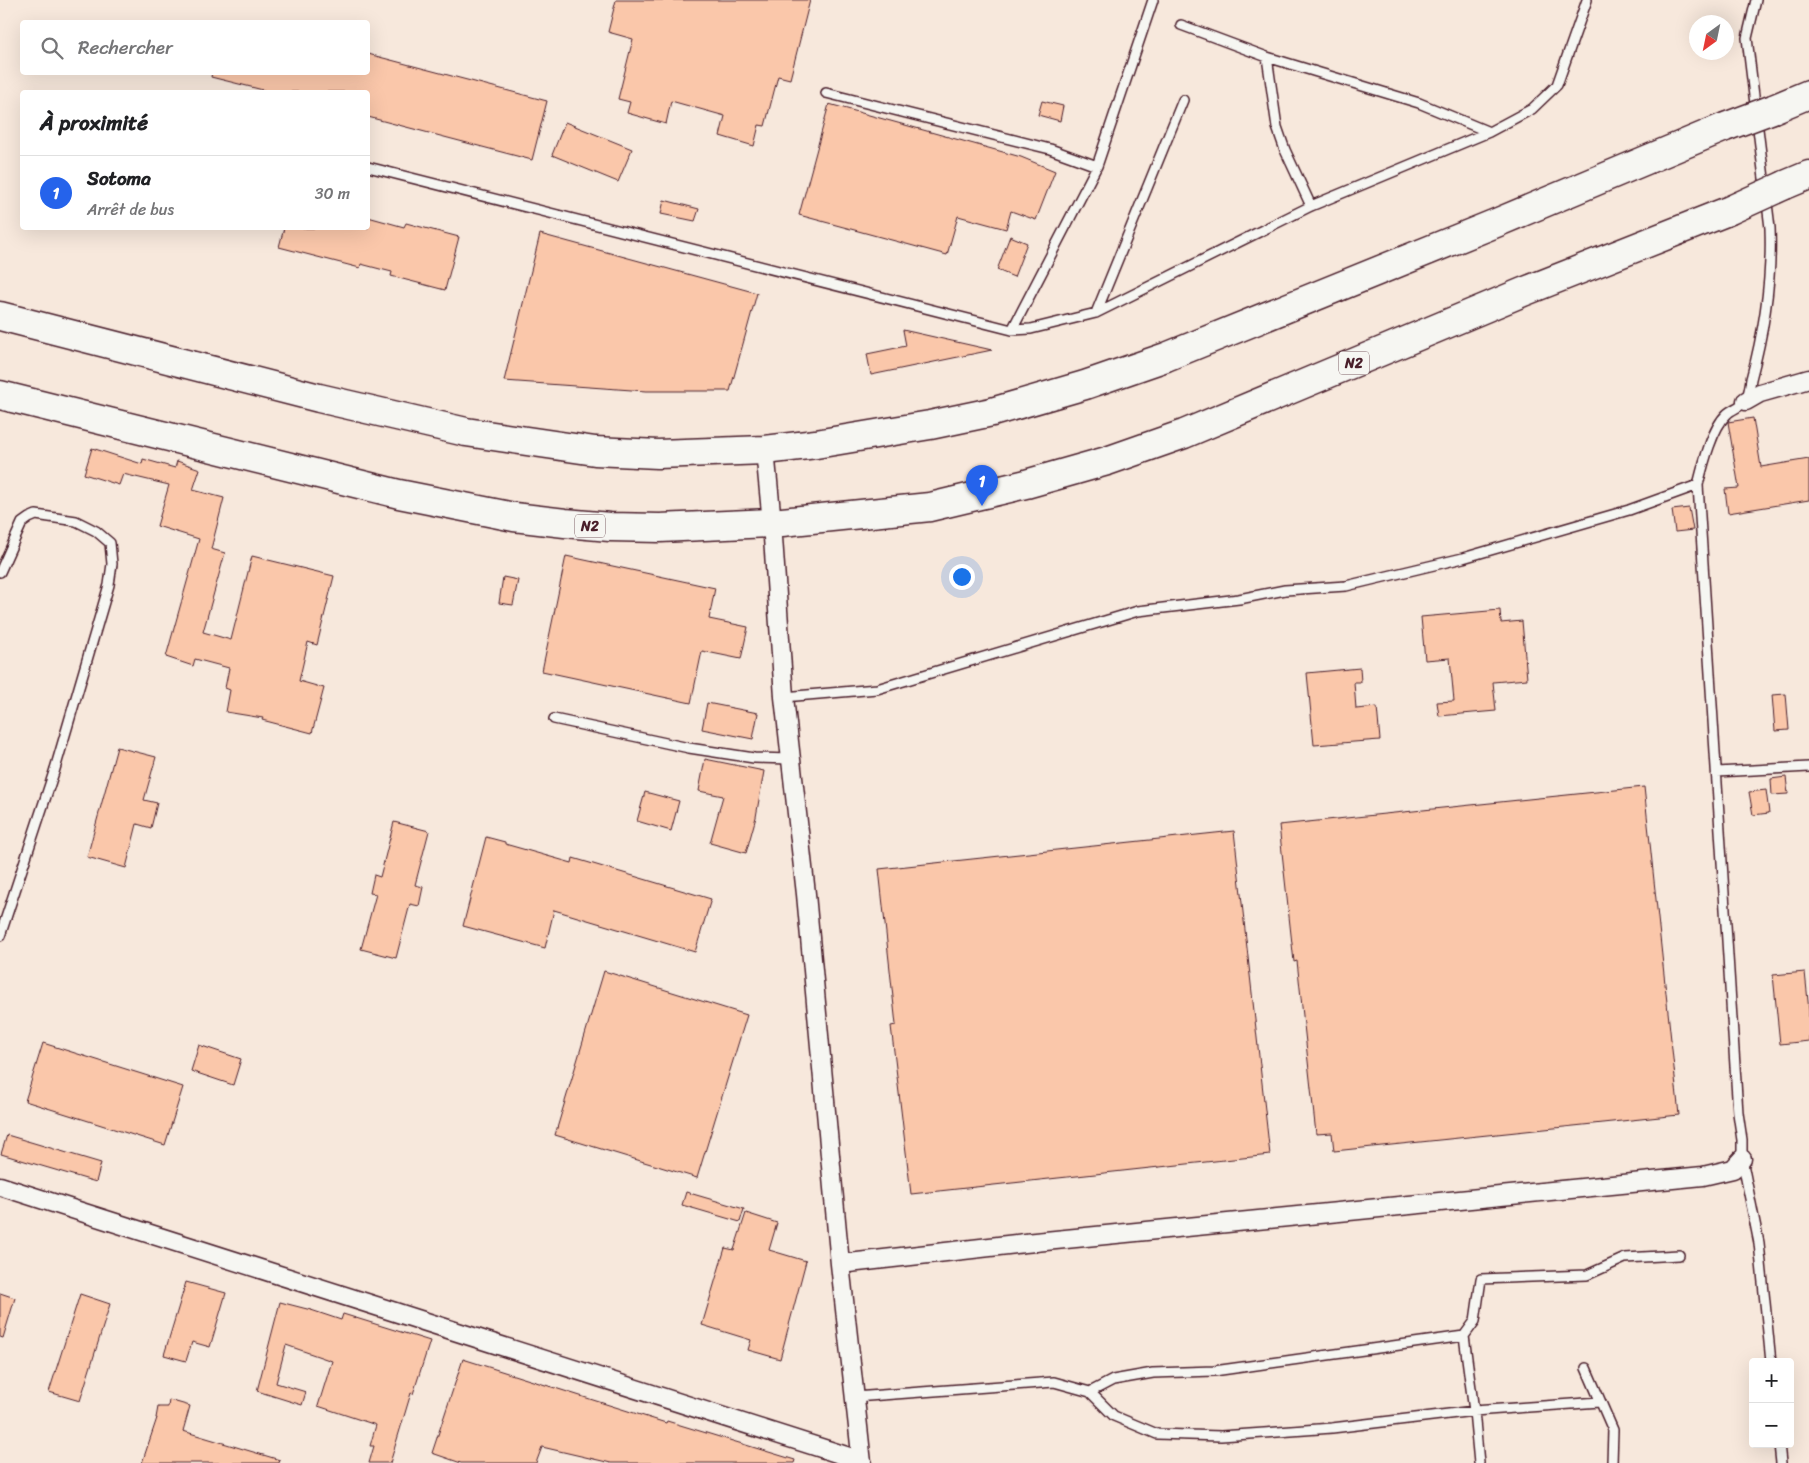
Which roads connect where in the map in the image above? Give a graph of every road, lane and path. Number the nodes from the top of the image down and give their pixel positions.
1 (1154, 0) edge
2 (1587, 0) edge
3 (1756, 0) edge
4 (1181, 25) dead end
5 (1267, 57) junction
6 (826, 93) dead end
7 (1809, 94) edge
8 (1183, 100) dead end
9 (1488, 132) junction
10 (1097, 166) junction
11 (370, 168) edge
12 (1809, 175) edge
13 (1311, 206) junction
14 (1096, 313) junction
15 (0, 316) edge
16 (1012, 330) junction
17 (1809, 379) edge
18 (0, 395) edge
19 (1746, 401) junction
20 (765, 450) junction
21 (1698, 485) junction
22 (772, 523) junction
23 (0, 572) edge
24 (784, 698) junction
25 (554, 719) dead end
26 (791, 759) junction
27 (1809, 767) edge
28 (1716, 772) junction
29 (0, 936) edge
30 (1742, 1158) junction
31 (0, 1186) edge
32 (1680, 1255) dead end
33 (840, 1264) junction
34 (1464, 1336) junction
35 (1771, 1358) edge
36 (1586, 1368) dead end
37 (1090, 1392) junction
38 (855, 1397) junction
39 (1600, 1402) junction
40 (1474, 1411) junction
41 (1779, 1448) edge
42 (862, 1462) edge
43 (1480, 1463) edge
44 (1612, 1463) edge
45 (1781, 1463) edge

1 - 10 lane
2 - 9 lane
3 - 19 lane
4 - 5 lane
5 - 9 lane
5 - 13 lane
6 - 10 lane
7 - 20 highway, bridge
8 - 14 lane
9 - 13 lane
10 - 16 lane
11 - 16 lane
12 - 22 highway, N2, bridge
13 - 14 lane
14 - 16 lane
15 - 20 highway
17 - 19 street
18 - 22 highway, N2
19 - 21 lane
20 - 22 street
21 - 24 lane
21 - 28 lane
22 - 24 street
23 - 29 lane
24 - 26 street
25 - 26 lane
26 - 33 street
27 - 28 lane
28 - 30 lane
30 - 33 street
30 - 35 lane
31 - 42 street
32 - 34 lane
33 - 38 street
34 - 37 lane
34 - 40 lane
36 - 39 lane
37 - 38 lane
37 - 40 lane
38 - 42 street
39 - 40 lane
39 - 44 lane
40 - 43 lane
41 - 45 lane

